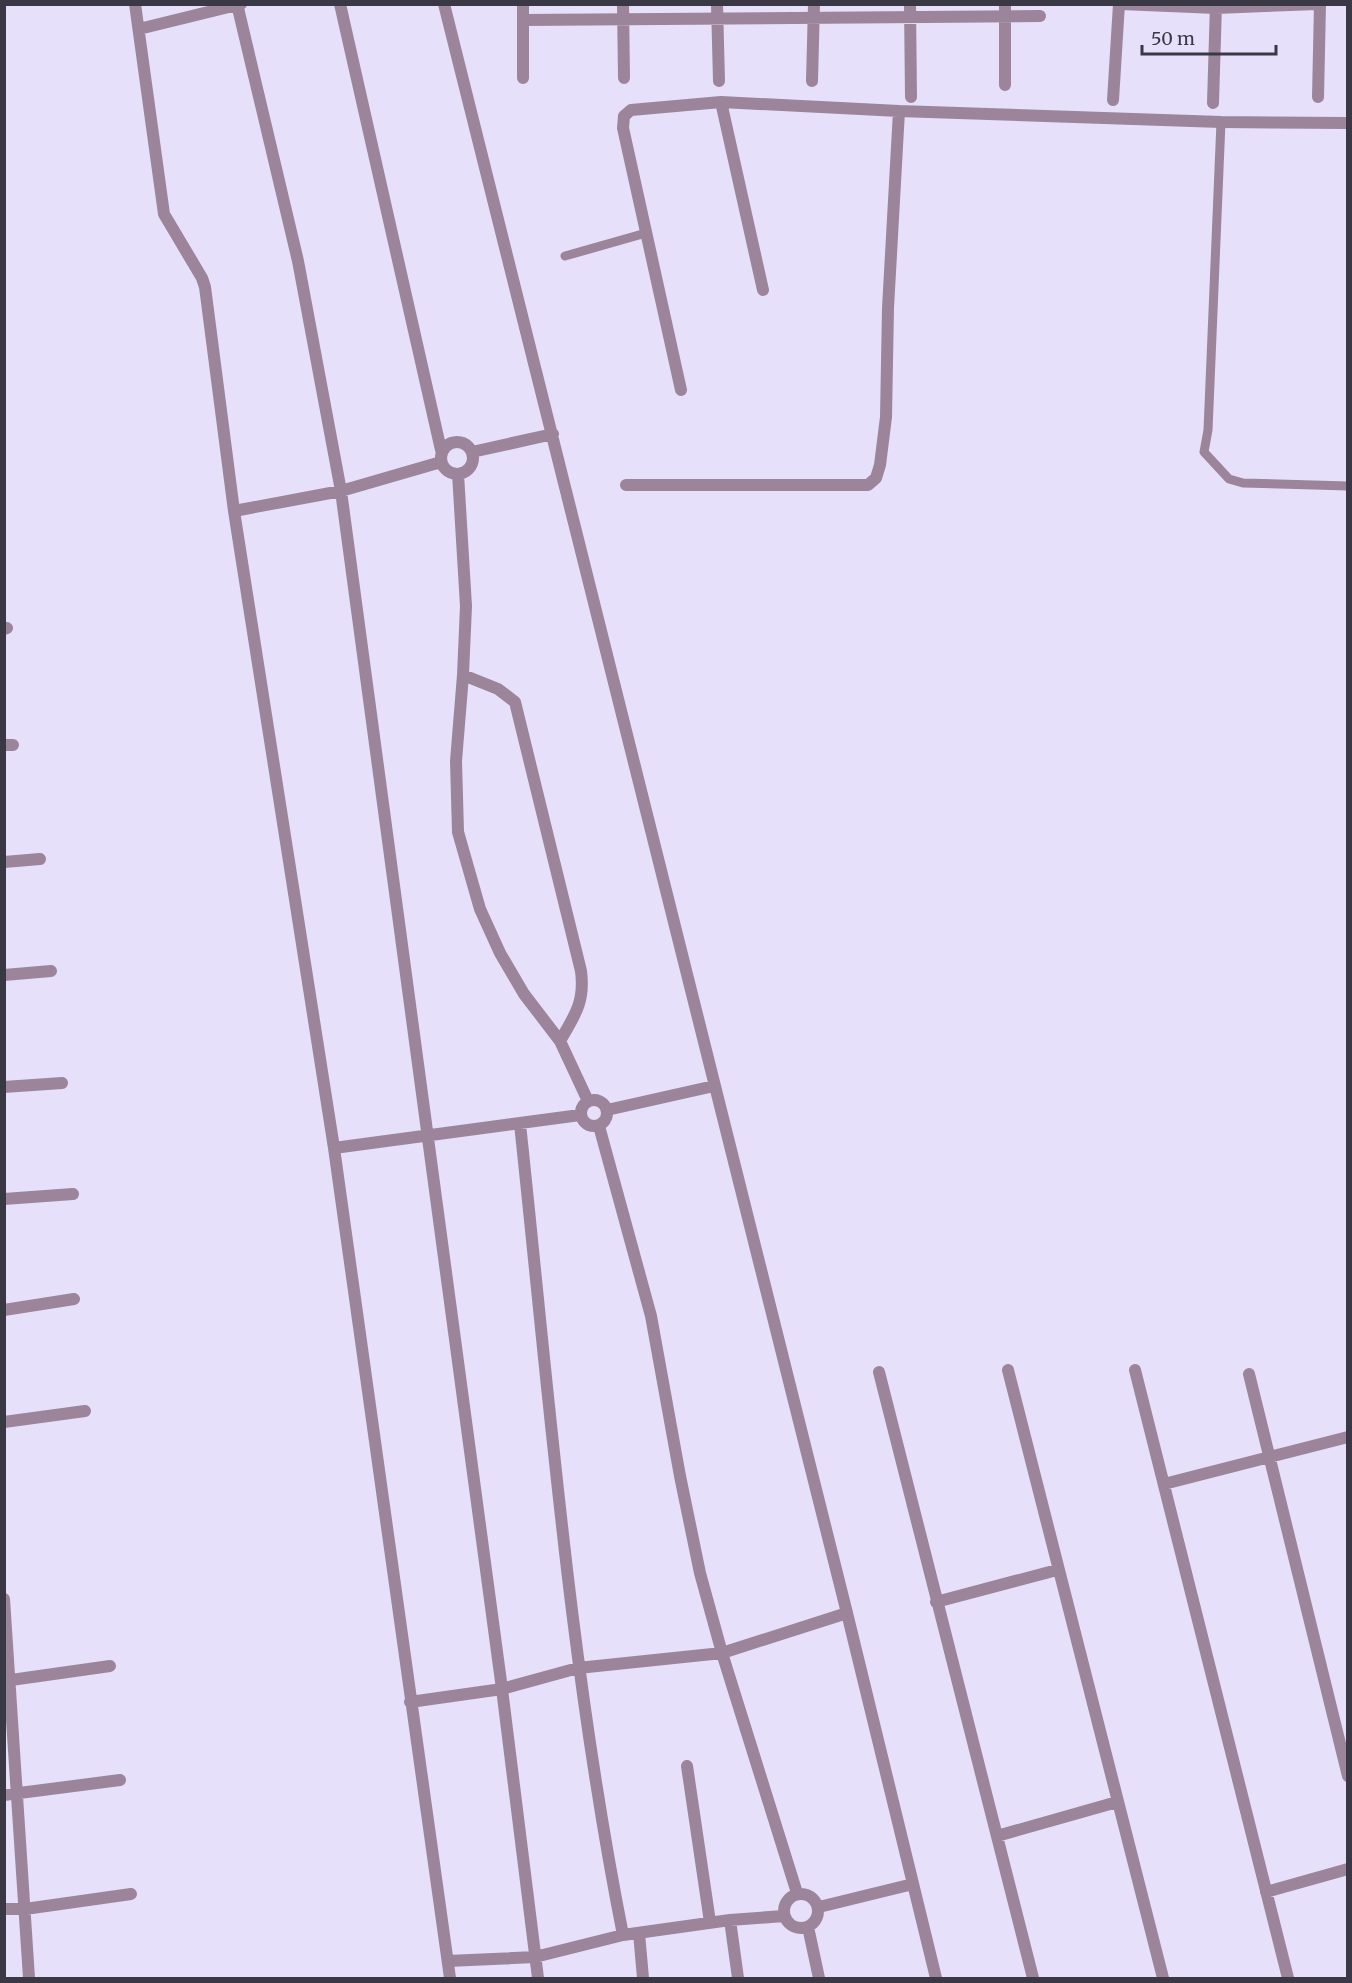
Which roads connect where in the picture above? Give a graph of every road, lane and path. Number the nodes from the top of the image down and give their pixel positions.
1 (135, 4) edge
2 (340, 4) edge
3 (444, 4) edge
4 (523, 4) edge
5 (623, 4) edge
6 (717, 4) edge
7 (1120, 4) edge
8 (1318, 4) edge
9 (239, 5) edge
10 (1216, 6) edge
11 (1005, 10) edge
12 (814, 11) edge
13 (910, 11) edge
14 (1040, 16) dead end
15 (718, 18) junction
16 (523, 20) junction
17 (623, 20) junction
18 (139, 29) junction
19 (523, 78) dead end
20 (624, 78) dead end
21 (719, 81) dead end
22 (812, 81) dead end
23 (1005, 86) dead end
24 (911, 97) dead end
25 (1318, 97) dead end
26 (1113, 100) dead end
27 (722, 102) junction
28 (1213, 103) dead end
29 (899, 111) junction
30 (1221, 122) junction
31 (1347, 123) edge
32 (646, 233) junction
33 (565, 256) dead end
34 (763, 290) dead end
35 (681, 390) dead end
36 (553, 434) junction
37 (472, 452) junction
38 (441, 456) junction
39 (458, 474) junction
40 (626, 485) dead end
41 (1347, 486) edge
42 (341, 490) junction
43 (234, 512) junction
44 (464, 675) junction
45 (40, 859) dead end
46 (4, 862) edge
47 (51, 971) dead end
48 (4, 975) edge
49 (560, 1041) junction
50 (62, 1083) dead end
51 (714, 1086) junction
52 (4, 1087) edge
53 (588, 1101) junction
54 (607, 1110) junction
55 (580, 1115) junction
56 (520, 1124) junction
57 (599, 1126) junction
58 (426, 1135) junction
59 (334, 1148) junction
60 (73, 1194) dead end
61 (4, 1199) edge
62 (74, 1299) dead end
63 (4, 1310) edge
64 (1008, 1370) dead end
65 (1135, 1370) dead end
66 (879, 1372) dead end
67 (1250, 1374) dead end
68 (85, 1411) dead end
69 (4, 1422) edge
70 (1347, 1437) edge
71 (1269, 1457) junction
72 (1164, 1484) junction
73 (1057, 1569) junction
74 (4, 1599) edge
75 (936, 1602) junction
76 (847, 1613) junction
77 (722, 1653) junction
78 (110, 1666) dead end
79 (578, 1668) junction
80 (7, 1681) edge
81 (502, 1689) junction
82 (410, 1702) junction
83 (687, 1766) dead end
84 (1347, 1776) edge
85 (120, 1780) dead end
86 (11, 1795) edge
87 (1117, 1802) junction
88 (997, 1836) junction
89 (1347, 1869) edge
90 (913, 1884) junction
91 (1266, 1892) junction
92 (797, 1893) junction
93 (131, 1894) dead end
94 (819, 1907) junction
95 (4, 1909) edge
96 (25, 1909) junction
97 (784, 1916) junction
98 (730, 1920) junction
99 (710, 1922) junction
100 (808, 1927) junction
101 (639, 1933) junction
102 (623, 1935) junction
103 (535, 1957) junction
104 (448, 1961) junction
105 (29, 1978) edge
106 (450, 1978) edge
107 (538, 1978) edge
108 (644, 1978) edge
109 (738, 1978) edge
110 (819, 1978) edge
111 (936, 1978) edge
112 (1032, 1978) edge
113 (1163, 1978) edge
114 (1288, 1978) edge

1 - 18 street
2 - 38 street
3 - 36 street
4 - 16 street
5 - 17 street
6 - 15 street
7 - 10 street
7 - 26 street
8 - 10 street
8 - 25 street
9 - 18 street
9 - 42 street
10 - 28 street
11 - 13 street
11 - 14 street
11 - 23 street
12 - 13 street
12 - 15 street
12 - 22 street
13 - 24 street
15 - 17 street
15 - 21 street
16 - 17 street
16 - 19 street
17 - 20 street
18 - 43 street
27 - 29 street
27 - 32 street
27 - 34 street
29 - 30 street
29 - 40 street
30 - 31 street
30 - 41 lane
32 - 33 lane
32 - 35 street
36 - 37 street
36 - 51 street
37 - 38 street
37 - 39 street
38 - 39 street
38 - 42 street
39 - 44 street
42 - 43 street
42 - 58 street
43 - 59 street
44 - 49 street
44 - 49 street
45 - 46 street
47 - 48 street
49 - 53 street
50 - 52 street
51 - 54 street
51 - 76 street
53 - 54 street
53 - 55 street
54 - 57 street
55 - 56 street
55 - 57 street
56 - 58 street
56 - 79 street
57 - 77 street
58 - 59 street
58 - 81 street
59 - 82 street
60 - 61 street
62 - 63 street
64 - 73 street
65 - 72 street
66 - 75 street
67 - 71 street
68 - 69 street
70 - 71 street
71 - 72 street
71 - 84 street
72 - 91 street
73 - 75 street
73 - 87 street
74 - 80 street
75 - 88 street
76 - 77 street
76 - 90 street
77 - 79 street
77 - 92 street
78 - 80 street
79 - 81 street
79 - 102 street
80 - 86 street
81 - 82 street
81 - 103 street
82 - 104 street
83 - 99 street
85 - 86 street
86 - 96 street
87 - 88 street
87 - 113 street
88 - 112 street
89 - 91 street
90 - 94 street
90 - 111 street
91 - 114 street
92 - 94 street
92 - 97 street
93 - 96 street
94 - 100 street
95 - 96 street
96 - 105 street
97 - 98 street
97 - 100 street
98 - 99 street
98 - 109 street
99 - 101 street
100 - 110 street
101 - 102 street
101 - 108 street
102 - 103 street
103 - 104 street
103 - 107 street
104 - 106 street

